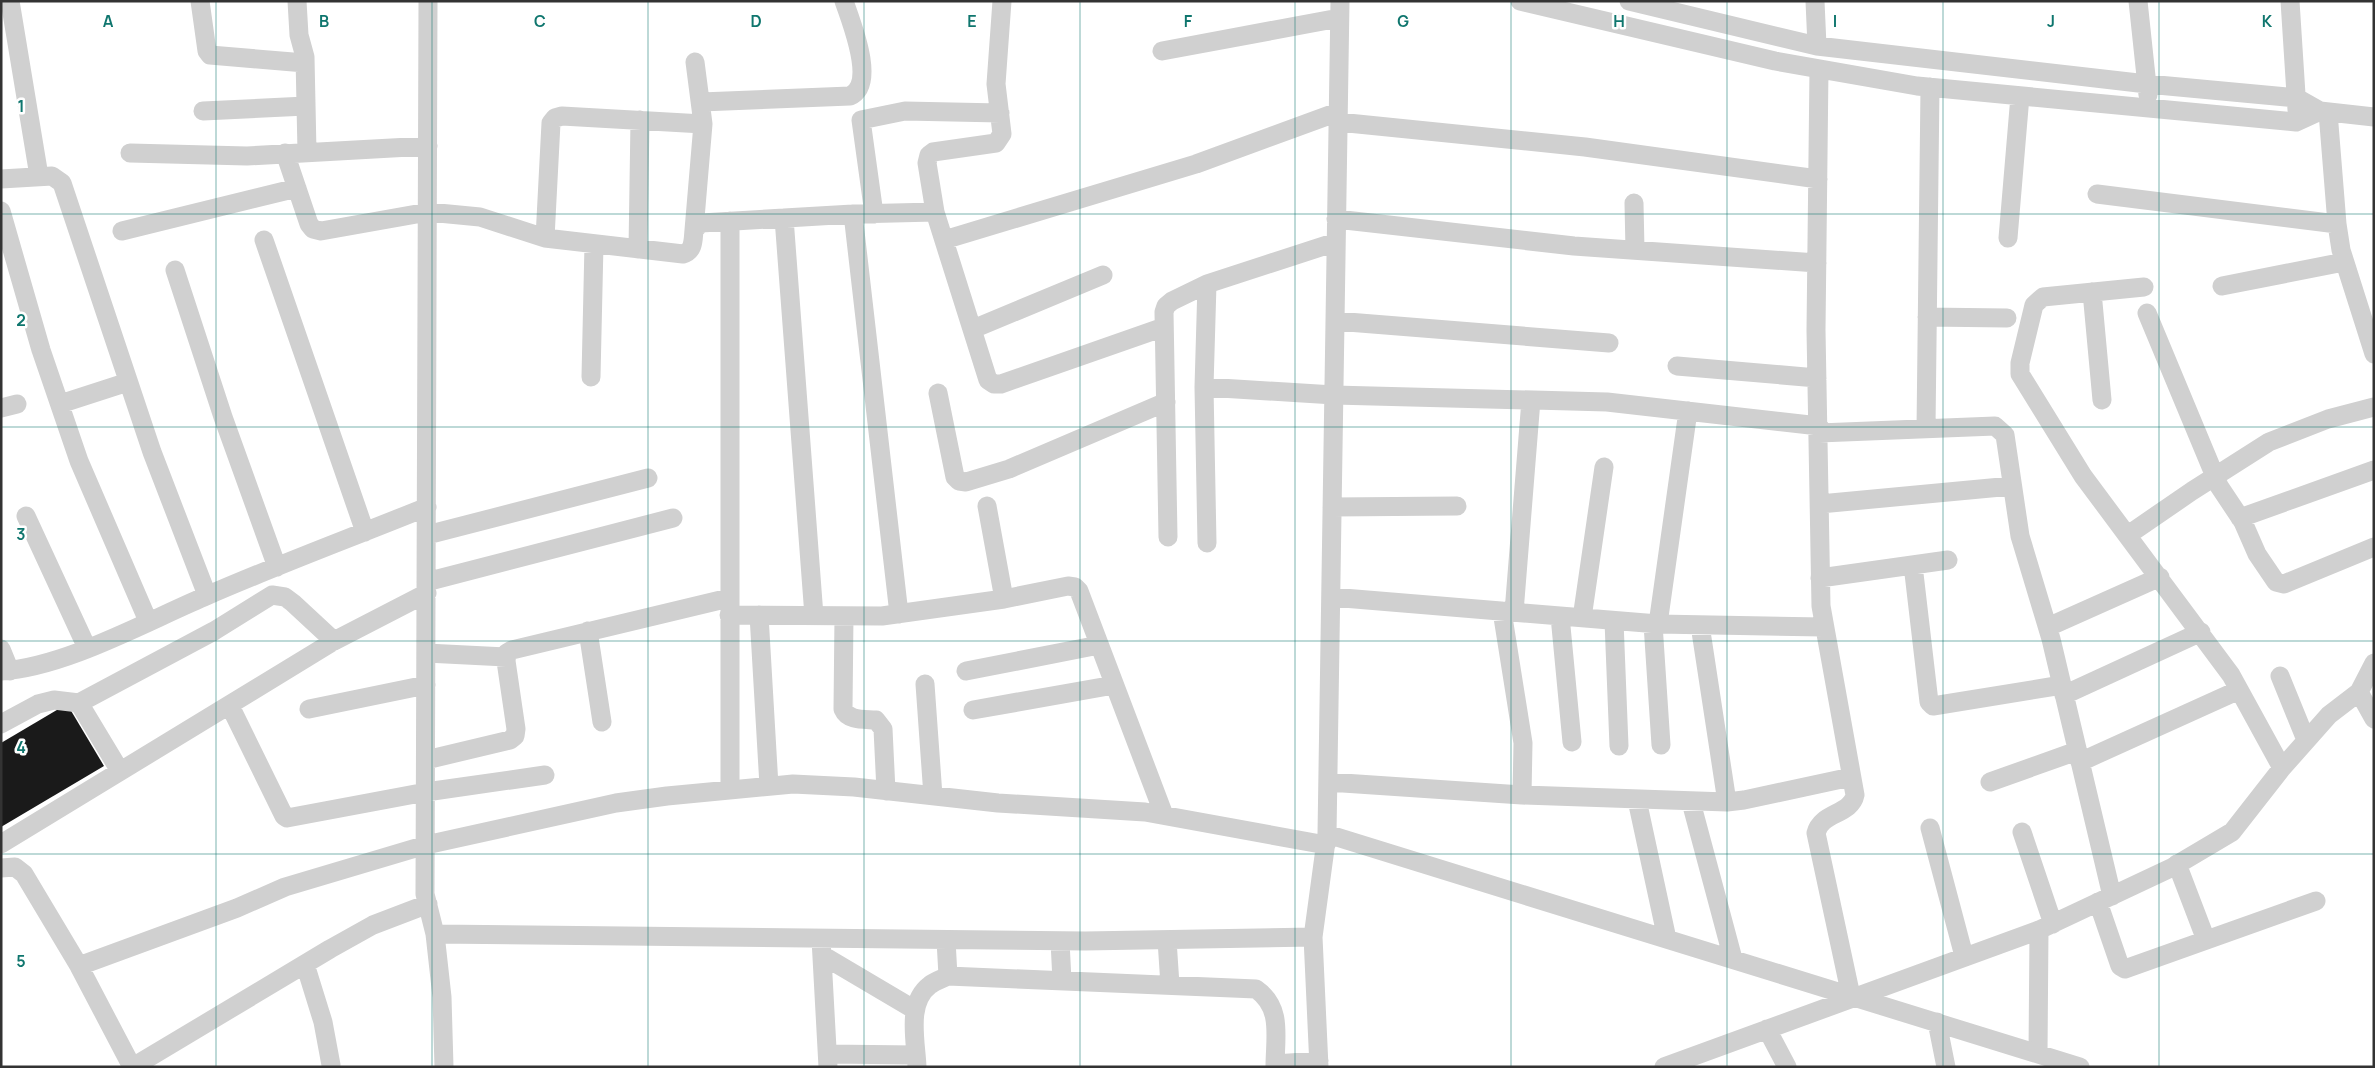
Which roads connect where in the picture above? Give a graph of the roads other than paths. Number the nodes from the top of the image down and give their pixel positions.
1 (10, 1) edge
2 (200, 1) edge
3 (297, 1) edge
4 (428, 1) edge
5 (844, 1) edge
6 (1002, 1) edge
7 (1520, 1) edge
8 (1629, 1) edge
9 (1815, 1) edge
10 (2138, 1) edge
11 (2290, 1) edge
12 (1340, 10) edge
13 (1817, 46) junction
14 (1162, 51) dead end
15 (695, 62) dead end
16 (305, 63) junction
17 (1818, 69) junction
18 (2147, 84) junction
19 (1930, 86) junction
20 (2020, 96) junction
21 (2297, 98) junction
22 (701, 102) junction
23 (306, 106) junction
24 (2149, 110) junction
25 (203, 111) dead end
26 (2324, 112) junction
27 (1000, 113) junction
28 (1338, 117) junction
29 (2374, 117) edge
30 (640, 120) junction
31 (2296, 122) junction
32 (703, 124) junction
33 (428, 146) junction
34 (307, 152) junction
35 (130, 153) dead end
36 (285, 153) junction
37 (39, 176) junction
38 (1, 178) edge
39 (1818, 179) junction
40 (297, 188) junction
41 (2097, 194) dead end
42 (1634, 203) dead end
43 (1, 211) edge
44 (428, 212) junction
45 (935, 212) junction
46 (854, 214) junction
47 (874, 214) junction
48 (784, 218) junction
49 (1336, 219) junction
50 (730, 222) junction
51 (2336, 224) junction
52 (694, 230) junction
53 (122, 231) dead end
54 (545, 238) junction
55 (2008, 238) dead end
56 (264, 240) dead end
57 (944, 240) junction
58 (1336, 242) junction
59 (594, 244) junction
60 (638, 249) junction
61 (1635, 250) junction
62 (2344, 262) junction
63 (1817, 263) junction
64 (175, 270) dead end
65 (1103, 275) dead end
66 (1206, 284) junction
67 (2144, 286) dead end
68 (2222, 286) dead end
69 (2092, 292) junction
70 (2146, 313) dead end
71 (1927, 317) junction
72 (2006, 318) dead end
73 (1335, 321) junction
74 (1164, 327) junction
75 (972, 329) junction
76 (1609, 343) dead end
77 (2374, 354) edge
78 (1677, 366) dead end
79 (591, 377) dead end
80 (1817, 378) junction
81 (128, 382) junction
82 (1204, 387) junction
83 (938, 393) dead end
84 (1334, 395) junction
85 (1531, 400) junction
86 (2102, 400) dead end
87 (1166, 402) junction
88 (60, 404) junction
89 (2374, 407) edge
90 (1688, 411) junction
91 (1819, 429) junction
92 (1926, 429) junction
93 (1604, 467) dead end
94 (2374, 470) edge
95 (2216, 476) junction
96 (648, 478) dead end
97 (2012, 486) junction
98 (1820, 504) junction
99 (988, 506) dead end
100 (1458, 506) dead end
101 (427, 507) junction
102 (1332, 507) junction
103 (26, 516) dead end
104 (673, 518) dead end
105 (2240, 518) junction
106 (365, 532) junction
107 (427, 535) junction
108 (2128, 535) junction
109 (1168, 538) dead end
110 (1207, 543) dead end
111 (2374, 547) edge
112 (1948, 560) dead end
113 (1913, 565) junction
114 (278, 567) junction
115 (2160, 577) junction
116 (1820, 578) junction
117 (427, 587) junction
118 (207, 595) junction
119 (1331, 598) junction
120 (1004, 599) junction
121 (729, 606) junction
122 (1508, 612) junction
123 (899, 614) junction
124 (759, 615) junction
125 (814, 616) junction
126 (844, 616) junction
127 (1560, 616) junction
128 (1582, 618) junction
129 (1614, 620) junction
130 (148, 621) junction
131 (1655, 624) junction
132 (1700, 625) junction
133 (1824, 627) junction
134 (2048, 627) junction
135 (588, 631) junction
136 (2201, 632) junction
137 (334, 641) junction
138 (1099, 645) junction
139 (87, 648) junction
140 (1, 649) edge
141 (426, 653) junction
142 (506, 657) junction
143 (2374, 663) edge
144 (6, 671) edge
145 (966, 671) dead end
146 (2280, 676) dead end
147 (925, 684) dead end
148 (1114, 684) junction
149 (426, 685) junction
150 (2063, 690) junction
151 (2240, 690) junction
152 (2359, 692) junction
153 (79, 703) junction
154 (309, 709) dead end
155 (973, 710) dead end
156 (233, 712) dead end
157 (2374, 719) edge
158 (602, 722) dead end
159 (1, 724) edge
160 (2306, 740) junction
161 (1572, 742) dead end
162 (1661, 745) dead end
163 (1618, 746) dead end
164 (2078, 757) junction
165 (426, 760) junction
166 (2282, 768) junction
167 (120, 771) junction
168 (545, 775) dead end
169 (1851, 777) junction
170 (1328, 782) junction
171 (1990, 782) dead end
172 (769, 786) junction
173 (730, 790) junction
174 (886, 791) junction
175 (426, 792) junction
176 (1522, 795) junction
177 (933, 796) junction
178 (1637, 800) junction
179 (1691, 802) junction
180 (1727, 802) junction
181 (1164, 815) junction
182 (1930, 828) dead end
183 (2022, 832) dead end
184 (1326, 840) junction
185 (1, 844) edge
186 (426, 845) junction
187 (2177, 864) junction
188 (1, 868) edge
189 (2105, 899) junction
190 (2316, 901) dead end
191 (428, 904) junction
192 (2046, 927) junction
193 (435, 934) junction
194 (1313, 937) junction
195 (1667, 939) junction
196 (946, 940) junction
197 (1167, 940) junction
198 (2206, 940) junction
199 (1060, 941) junction
200 (822, 947) junction
201 (1964, 956) junction
202 (1733, 959) junction
203 (305, 964) junction
204 (79, 966) junction
205 (948, 976) junction
206 (1062, 981) junction
207 (1170, 985) junction
208 (1852, 996) junction
209 (915, 1010) junction
210 (1937, 1022) junction
211 (1767, 1029) junction
212 (2038, 1054) junction
213 (828, 1060) edge
214 (916, 1061) edge
215 (1702, 1061) edge
216 (1319, 1064) edge
217 (331, 1065) dead end
218 (1275, 1065) edge
219 (133, 1067) edge
220 (444, 1067) edge
221 (1664, 1067) edge
222 (1787, 1067) edge
223 (1946, 1067) edge
224 (2080, 1067) edge

1 - 37 street
2 - 16 street
3 - 16 street
4 - 33 street
5 - 22 street
6 - 27 street
7 - 17 street
8 - 13 street
9 - 13 street
10 - 18 street
11 - 21 street
12 - 14 street
12 - 28 street
13 - 18 street
15 - 22 street
16 - 23 street
17 - 19 street
17 - 39 street
18 - 21 street
18 - 24 street
19 - 20 street
19 - 71 street
20 - 24 street
20 - 55 street
21 - 26 street
21 - 31 street
22 - 32 street
23 - 25 street
23 - 34 street
24 - 31 street
26 - 29 street
26 - 31 street
26 - 51 street
27 - 45 street
27 - 47 street
28 - 39 street
28 - 49 street
28 - 57 street
30 - 32 street
30 - 54 street
30 - 60 street
32 - 52 street
33 - 34 street
33 - 44 street
34 - 36 street
35 - 36 street
36 - 40 street
37 - 38 street
37 - 81 street
39 - 63 street
40 - 44 street
40 - 53 street
41 - 51 street
42 - 61 street
43 - 88 street
44 - 54 street
44 - 101 street
45 - 47 street
45 - 57 street
46 - 47 street
46 - 48 street
46 - 123 street
48 - 50 street
48 - 125 street
49 - 58 street
49 - 61 street
50 - 52 street
50 - 121 street
51 - 62 street
52 - 60 street
54 - 59 street
56 - 106 street
57 - 75 street
58 - 66 street
58 - 73 street
59 - 60 street
59 - 79 street
61 - 63 street
62 - 68 street
62 - 77 street
63 - 80 street
64 - 114 street
65 - 75 street
66 - 74 street
66 - 82 street
67 - 69 street
69 - 86 street
69 - 108 street
70 - 95 street
71 - 72 street
71 - 92 street
73 - 76 street
73 - 84 street
74 - 75 street
74 - 87 street
78 - 80 street
80 - 91 street
81 - 88 street
81 - 118 street
82 - 84 street
82 - 110 street
83 - 87 street
84 - 85 street
84 - 102 street
85 - 90 street
85 - 122 street
87 - 109 street
88 - 130 street
89 - 95 street
90 - 91 street
90 - 131 street
91 - 92 street
91 - 98 street
92 - 97 street
93 - 128 street
94 - 105 street
95 - 105 street
95 - 108 street
96 - 107 street
97 - 98 street
97 - 134 street
98 - 116 street
99 - 120 street
100 - 102 street
101 - 106 street
101 - 107 street
102 - 119 street
103 - 139 street
104 - 117 street
105 - 111 street
106 - 114 street
107 - 117 street
108 - 115 street
112 - 113 street
113 - 116 street
113 - 150 street
114 - 118 street
115 - 134 street
115 - 136 street
116 - 133 street
117 - 137 street
117 - 141 street
118 - 130 street
119 - 122 street
119 - 170 street
120 - 123 street
120 - 138 street
121 - 124 street
121 - 135 street
121 - 173 street
122 - 127 street
122 - 176 street
123 - 126 street
124 - 125 street
124 - 172 street
125 - 126 street
126 - 174 street
127 - 128 street
127 - 161 street
128 - 129 street
129 - 131 street
129 - 163 street
130 - 139 street
131 - 132 street
131 - 162 street
132 - 133 street
132 - 180 street
133 - 169 street
134 - 150 street
135 - 142 street
135 - 158 street
136 - 150 street
136 - 151 street
137 - 153 street
137 - 167 street
138 - 145 street
138 - 148 street
139 - 144 street
140 - 144 street
141 - 142 street
141 - 149 street
142 - 165 street
143 - 152 street
146 - 160 street
147 - 177 street
148 - 155 street
148 - 181 street
149 - 154 street
149 - 165 street
150 - 164 street
151 - 164 street
151 - 166 street
152 - 157 street
152 - 160 street
153 - 159 street
153 - 167 street
156 - 175 street
160 - 166 street
164 - 171 street
164 - 189 street
165 - 175 street
166 - 187 street
167 - 185 street
168 - 175 street
169 - 180 street
169 - 208 street
170 - 176 street
170 - 184 street
172 - 173 street
172 - 174 street
173 - 186 street
174 - 177 street
175 - 186 street
176 - 178 street
177 - 181 street
178 - 179 street
178 - 195 street
179 - 180 street
179 - 202 street
181 - 184 street
182 - 201 street
183 - 192 street
184 - 194 street
184 - 195 street
186 - 191 street
186 - 204 street
187 - 189 street
187 - 198 street
188 - 204 street
189 - 192 street
189 - 198 street
190 - 198 street
191 - 193 street
191 - 203 street
192 - 201 street
192 - 212 street
193 - 200 street
193 - 220 street
194 - 197 street
194 - 216 street
195 - 202 street
196 - 199 street
196 - 200 street
196 - 205 street
197 - 199 street
197 - 207 street
199 - 206 street
200 - 209 street
200 - 213 street
201 - 208 street
202 - 208 street
203 - 217 street
203 - 219 street
204 - 219 street
205 - 206 street
205 - 209 street
206 - 207 street
207 - 218 street
208 - 210 street
208 - 211 street
209 - 214 street
210 - 212 street
210 - 223 street
211 - 215 street
211 - 222 street
212 - 224 street
213 - 214 street
215 - 221 street
216 - 218 street

